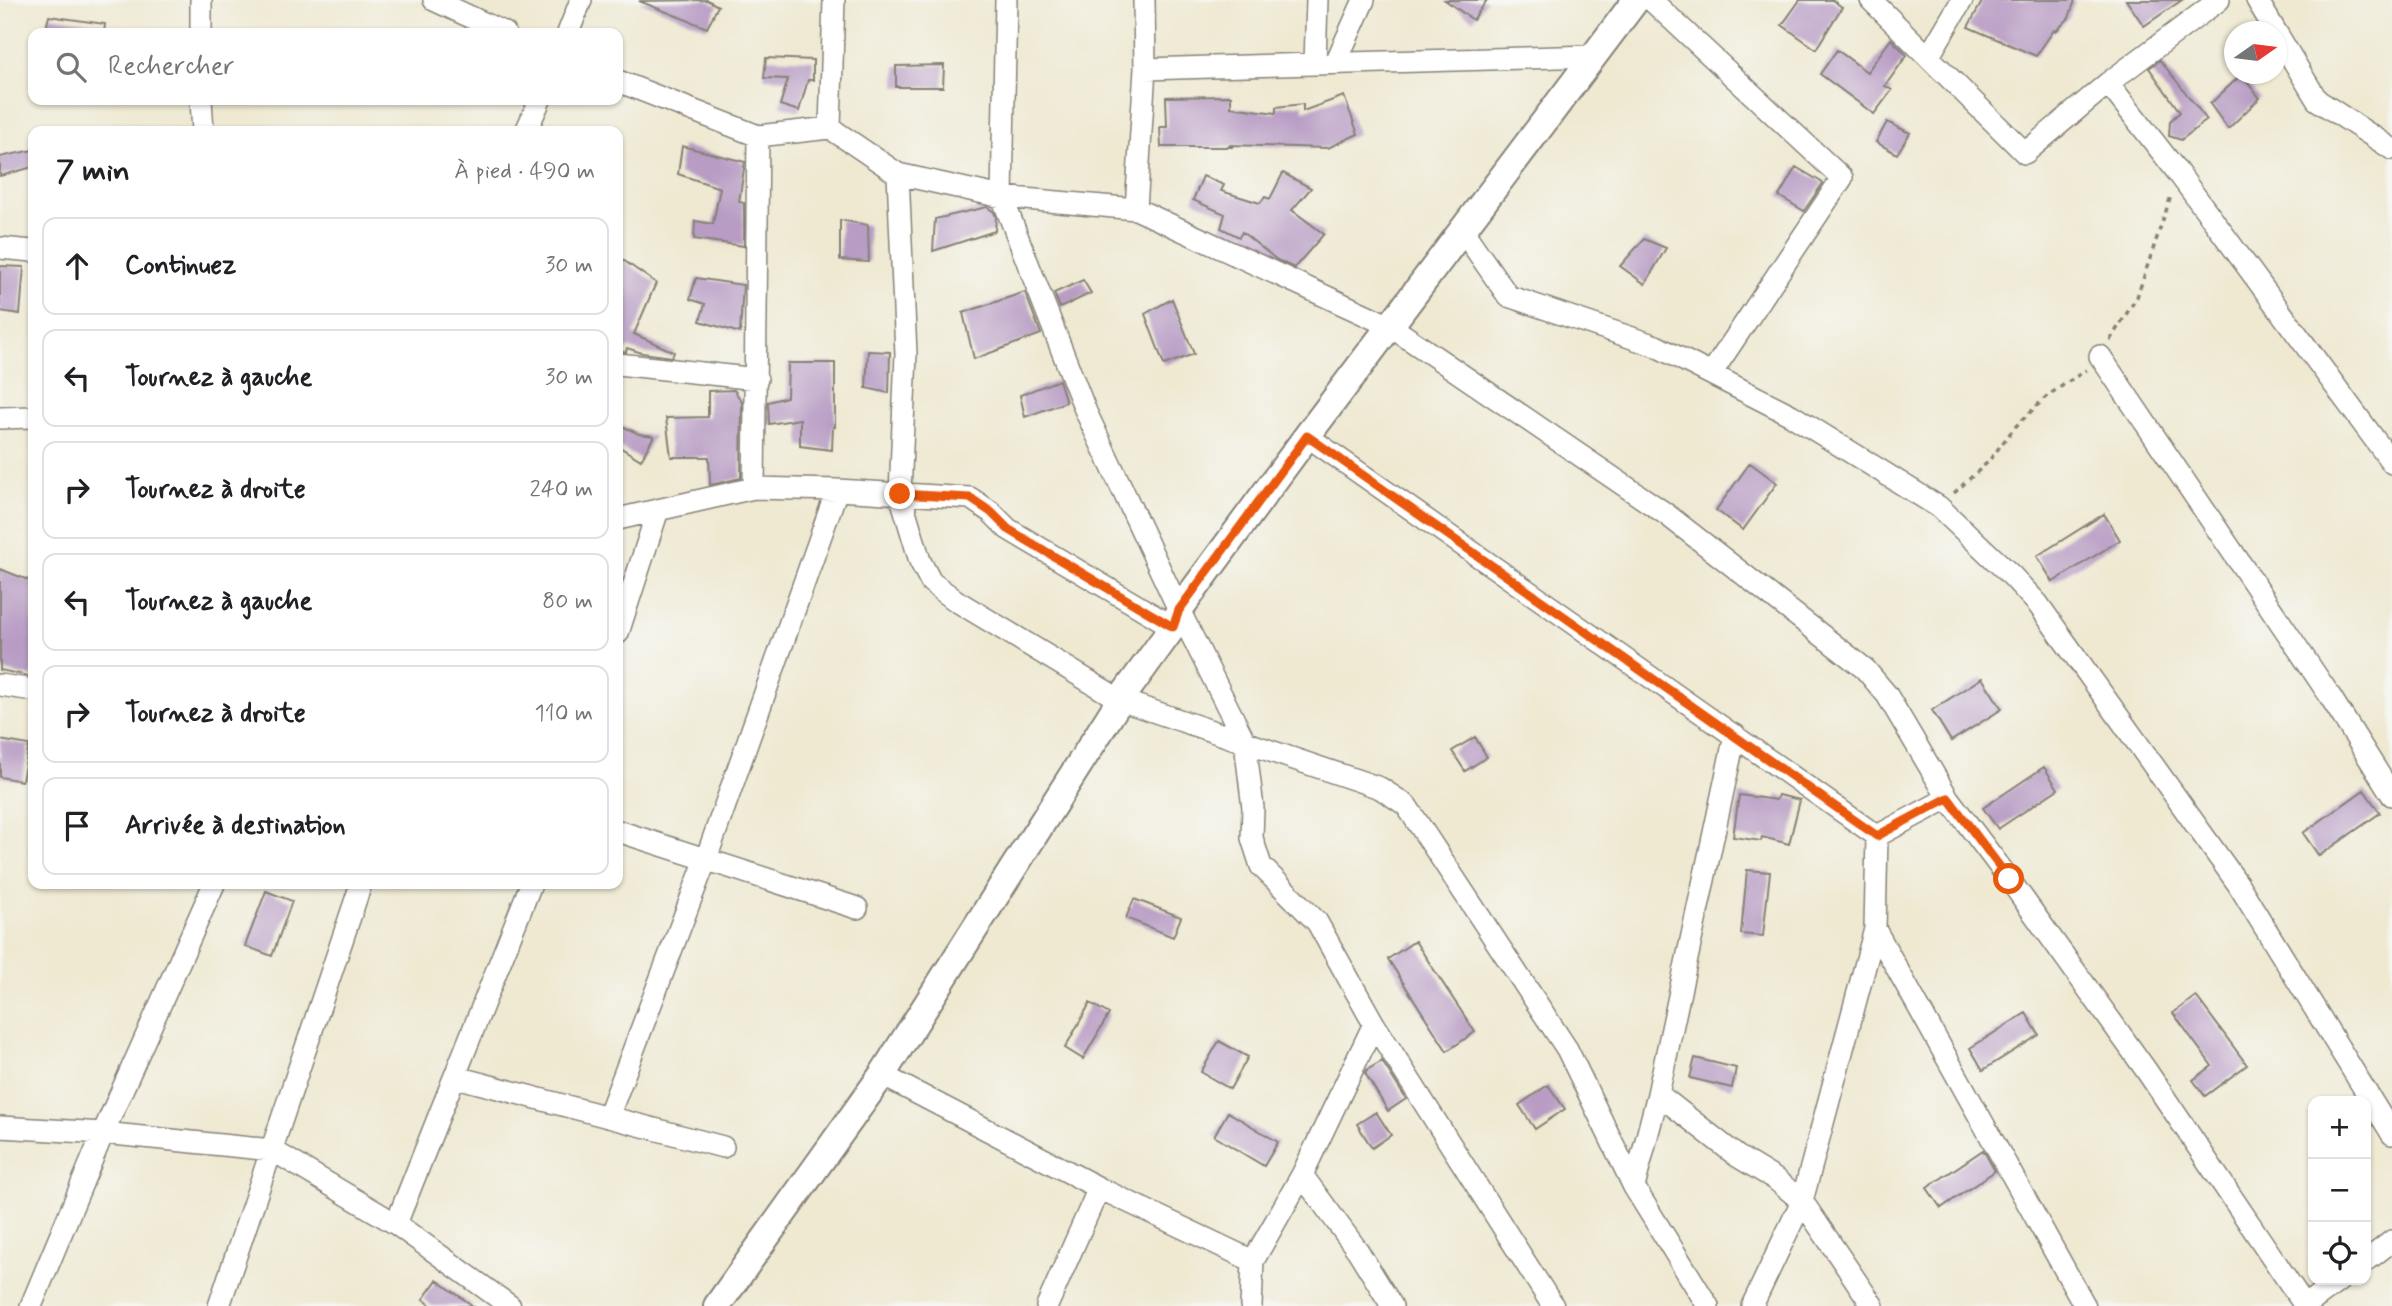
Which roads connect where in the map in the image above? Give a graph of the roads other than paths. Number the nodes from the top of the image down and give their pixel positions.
1 (201, 0) edge
2 (434, 0) edge
3 (581, 0) edge
4 (834, 0) edge
5 (1006, 0) edge
6 (1144, 0) edge
7 (1317, 0) edge
8 (1364, 0) edge
9 (1636, 0) edge
10 (1651, 0) edge
11 (1871, 0) edge
12 (1962, 0) edge
13 (2218, 0) edge
14 (2257, 0) edge
15 (2269, 21) edge
16 (201, 28) edge
17 (494, 28) edge
18 (570, 28) edge
19 (2287, 50) edge
20 (1929, 56) junction
21 (1593, 57) junction
22 (1336, 62) junction
23 (1315, 64) junction
24 (1144, 69) junction
25 (623, 83) edge
26 (2108, 83) junction
27 (201, 105) edge
28 (538, 105) edge
29 (204, 126) edge
30 (528, 126) edge
31 (830, 128) junction
32 (758, 136) junction
33 (2392, 149) edge
34 (898, 174) junction
35 (1002, 197) junction
36 (1136, 209) junction
37 (1463, 231) junction
38 (0, 248) edge
39 (28, 251) edge
40 (1390, 326) junction
41 (2100, 356) road end
42 (623, 365) edge
43 (1711, 374) junction
44 (757, 379) junction
45 (28, 417) edge
46 (0, 418) edge
47 (1307, 436) junction
48 (2392, 463) edge
49 (754, 488) junction
50 (837, 490) junction
51 (900, 494) junction
52 (658, 510) junction
53 (623, 518) edge
54 (623, 618) edge
55 (1176, 619) junction
56 (0, 685) edge
57 (28, 689) edge
58 (1120, 700) junction
59 (1735, 735) junction
60 (1245, 742) junction
61 (2392, 795) edge
62 (1948, 798) junction
63 (623, 833) edge
64 (1877, 836) junction
65 (706, 859) junction
66 (212, 889) edge
67 (359, 889) edge
68 (529, 889) edge
69 (857, 908) dead end
70 (1875, 929) junction
71 (1374, 1024) junction
72 (882, 1075) junction
73 (456, 1077) junction
74 (1658, 1094) junction
75 (607, 1117) junction
76 (0, 1127) edge
77 (103, 1133) junction
78 (2392, 1134) edge
79 (723, 1147) dead end
80 (272, 1150) junction
81 (1302, 1175) junction
82 (1634, 1187) junction
83 (1099, 1188) junction
84 (1802, 1201) junction
85 (396, 1224) junction
86 (2392, 1241) edge
87 (2371, 1257) edge
88 (1253, 1261) junction
89 (2333, 1285) edge
90 (31, 1306) edge
91 (219, 1306) edge
92 (510, 1306) edge
93 (717, 1306) edge
94 (1047, 1306) edge
95 (1251, 1306) edge
96 (1392, 1306) edge
97 (1553, 1306) edge
98 (1708, 1306) edge
99 (1752, 1306) edge
100 (1873, 1306) edge
101 (2085, 1306) edge
102 (2305, 1306) edge

1 - 16 street
2 - 17 street
3 - 18 street
4 - 31 street
5 - 35 street
6 - 24 street
7 - 23 street
8 - 22 street
9 - 21 street
10 - 43 street
11 - 20 street
12 - 20 street
13 - 26 street
14 - 15 street
19 - 33 street
20 - 26 street
21 - 22 street
21 - 37 street
22 - 23 street
23 - 24 street
24 - 36 street
25 - 32 street
26 - 48 street
27 - 29 street
28 - 30 street
31 - 32 street
31 - 34 street
32 - 44 street
34 - 35 street
34 - 51 street
35 - 36 street
35 - 55 street
36 - 40 street
37 - 40 street
37 - 43 street
38 - 39 street
40 - 47 street
40 - 62 street
41 - 61 street
42 - 44 street
43 - 78 street
44 - 49 street
45 - 46 street
47 - 55 street
47 - 59 street
49 - 50 street
49 - 52 street
50 - 51 street
50 - 65 street
51 - 55 street
51 - 58 street
52 - 53 street
52 - 54 street
55 - 58 street
55 - 60 street
56 - 57 street
58 - 60 street
58 - 72 street
59 - 64 street
59 - 74 street
60 - 71 street
60 - 82 street
62 - 64 street
62 - 102 street
63 - 65 street
64 - 70 street
65 - 69 street
65 - 75 street
66 - 77 street
67 - 80 street
68 - 73 street
70 - 84 street
70 - 101 street
71 - 81 street
71 - 97 street
72 - 83 street
72 - 93 street
73 - 75 street
73 - 85 street
74 - 82 street
74 - 84 street
75 - 79 street
76 - 77 street
77 - 80 street
77 - 90 street
80 - 85 street
80 - 91 street
81 - 88 street
81 - 96 street
82 - 98 street
83 - 88 street
83 - 94 street
84 - 99 street
84 - 100 street
85 - 92 street
86 - 87 street
88 - 95 street
89 - 102 street

